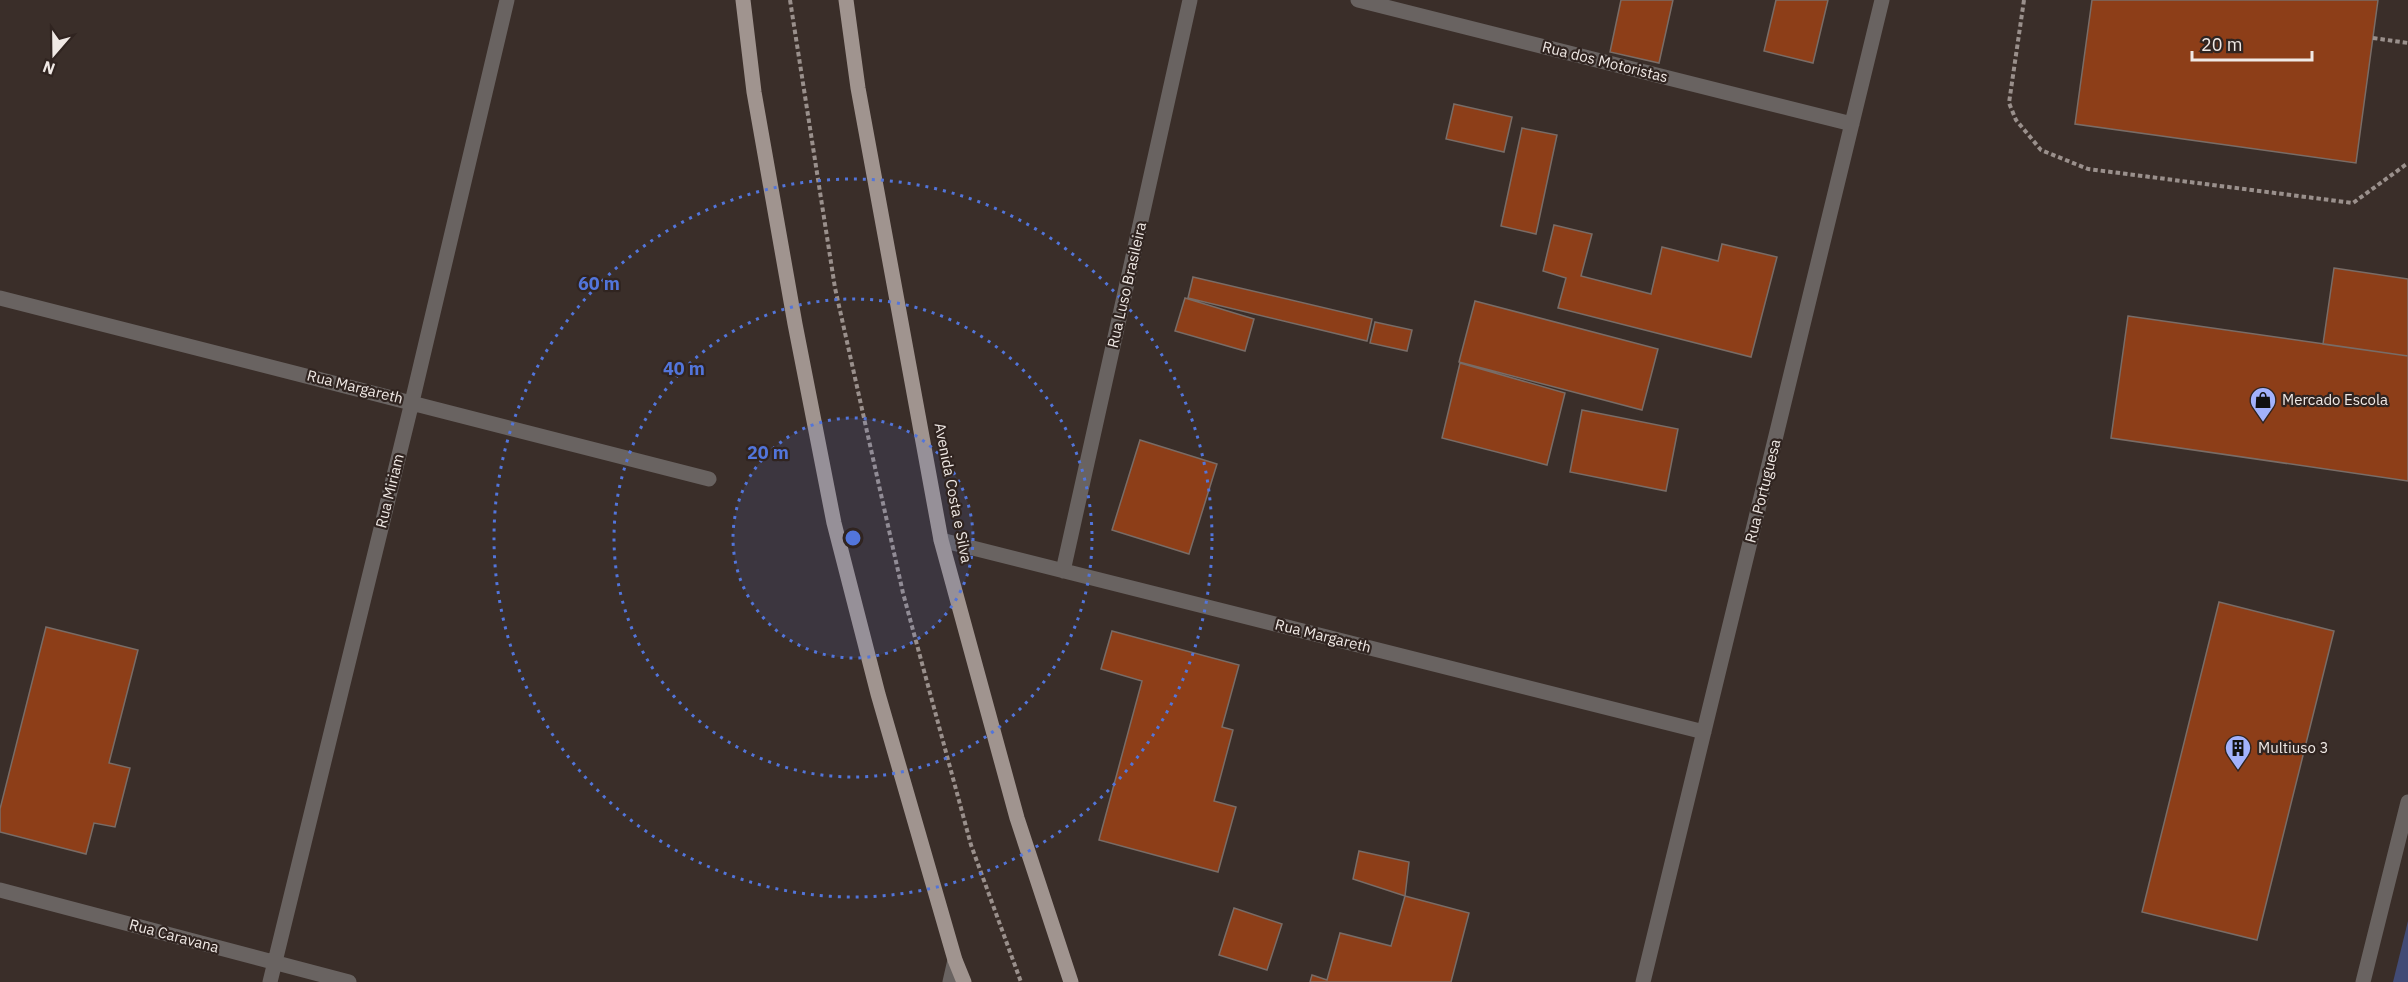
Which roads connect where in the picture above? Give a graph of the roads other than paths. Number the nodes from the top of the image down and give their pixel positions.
1 (507, 0) edge
2 (744, 0) edge
3 (846, 0) edge
4 (1190, 0) edge
5 (1358, 0) edge
6 (1882, 0) edge
7 (1852, 124) junction
8 (0, 298) edge
9 (412, 402) junction
10 (709, 479) dead end
11 (941, 540) junction
12 (1063, 571) junction
13 (1704, 732) junction
14 (2408, 802) edge
15 (0, 890) edge
16 (955, 960) junction
17 (275, 963) junction
18 (270, 982) edge
19 (349, 982) edge
20 (950, 982) edge
21 (964, 982) edge
22 (1071, 982) edge
23 (1643, 982) edge
24 (2363, 982) edge

1 - 9 street, Rua Miriam
2 - 16 main road
3 - 11 main road, Avenida Costa e Silva
4 - 12 street, Rua Luso Brasileira
5 - 7 street, Rua dos Motoristas
6 - 7 street, Rua Portuguesa
7 - 13 street, Rua Portuguesa
8 - 9 street, Rua Margareth
9 - 10 street, Rua Margareth
9 - 17 street, Rua Miriam
11 - 12 street, Rua Margareth
11 - 22 main road, Avenida Costa e Silva
12 - 13 street, Rua Margareth
13 - 23 street, Rua Portuguesa
14 - 24 street
15 - 17 street, Rua Caravana
16 - 20 street
16 - 21 main road
17 - 18 street, Rua Miriam
17 - 19 street, Rua Caravana

